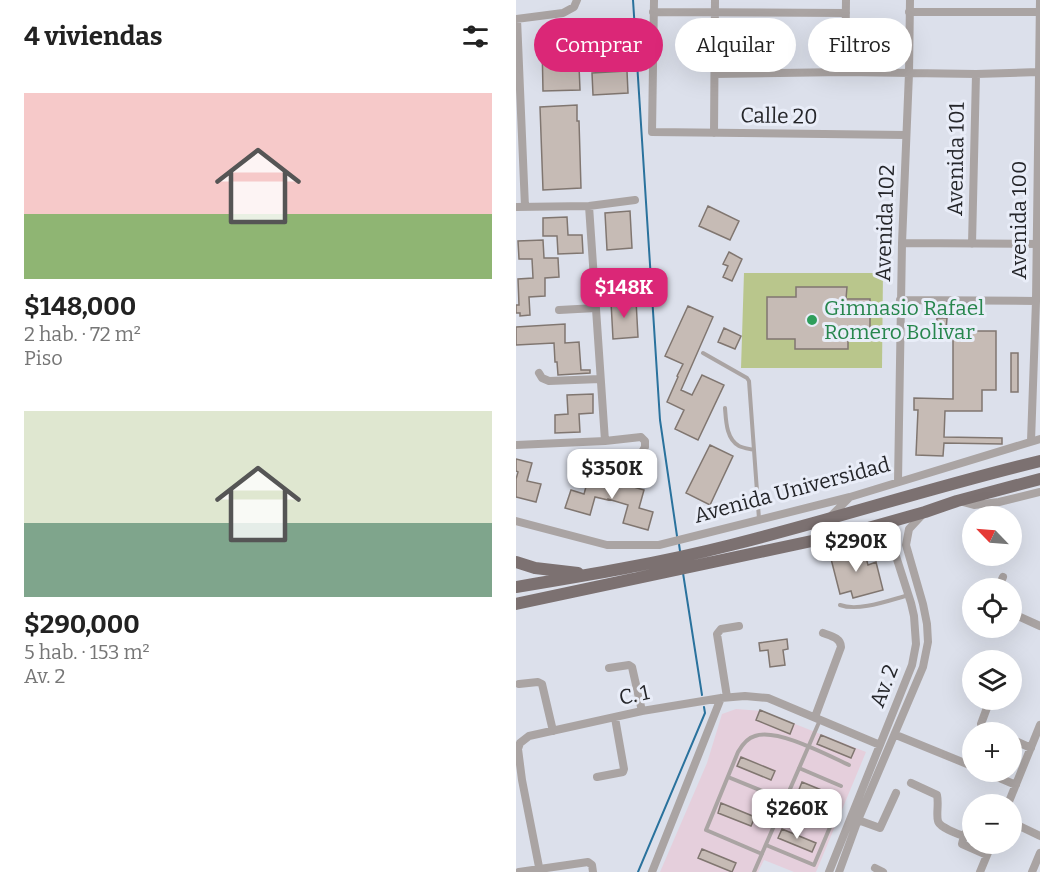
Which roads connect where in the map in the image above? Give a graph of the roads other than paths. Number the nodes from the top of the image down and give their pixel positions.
1 (577, 0) edge
2 (654, 0) edge
3 (715, 0) edge
4 (846, 0) edge
5 (910, 0) edge
6 (1040, 0) edge
7 (653, 12) junction
8 (715, 12) junction
9 (909, 12) junction
10 (1040, 12) edge
11 (846, 13) junction
12 (846, 18) edge
13 (517, 20) edge
14 (845, 72) joint
15 (1038, 72) junction
16 (909, 73) junction
17 (715, 74) junction
18 (976, 74) junction
19 (714, 133) junction
20 (906, 135) junction
21 (635, 200) dead end
22 (589, 206) junction
23 (520, 207) edge
24 (902, 243) junction
25 (972, 244) junction
26 (1036, 244) junction
27 (900, 300) junction
28 (1036, 301) junction
29 (596, 309) junction
30 (559, 310) dead end
31 (703, 353) dead end
32 (540, 373) dead end
33 (600, 379) junction
34 (725, 408) dead end
35 (1036, 440) edge
36 (605, 441) junction
37 (516, 444) edge
38 (754, 450) junction
39 (590, 458) dead end
40 (1040, 461) edge
41 (1040, 479) edge
42 (898, 482) junction
43 (1040, 492) edge
44 (850, 497) junction
45 (957, 501) junction
46 (925, 512) junction
47 (759, 519) junction
48 (516, 520) edge
49 (826, 520) junction
50 (854, 532) junction
51 (516, 562) edge
52 (591, 574) junction
53 (516, 587) edge
54 (909, 595) junction
55 (517, 605) edge
56 (840, 605) dead end
57 (1022, 618) edge
58 (739, 626) dead end
59 (1040, 626) edge
60 (823, 633) dead end
61 (609, 668) dead end
62 (519, 684) dead end
63 (724, 697) junction
64 (642, 711) junction
65 (615, 718) junction
66 (817, 718) junction
67 (1040, 725) edge
68 (553, 731) junction
69 (896, 735) junction
70 (1022, 744) edge
71 (880, 745) junction
72 (808, 747) junction
73 (1031, 748) junction
74 (962, 762) edge
75 (849, 765) dead end
76 (799, 768) junction
77 (597, 777) dead end
78 (728, 777) junction
79 (519, 781) edge
80 (1011, 782) edge
81 (911, 783) dead end
82 (1016, 784) junction
83 (841, 786) dead end
84 (896, 793) dead end
85 (1012, 794) edge
86 (785, 800) junction
87 (858, 820) junction
88 (1022, 827) edge
89 (962, 835) edge
90 (1040, 836) edge
91 (766, 845) junction
92 (1040, 853) edge
93 (762, 854) junction
94 (987, 855) edge
95 (874, 868) dead end
96 (540, 870) edge
97 (519, 872) edge
98 (593, 872) edge
99 (652, 872) edge
100 (754, 872) edge
101 (829, 872) edge
102 (839, 872) edge
103 (883, 872) edge
104 (980, 872) edge
105 (1032, 872) edge

1 - 13 street
2 - 7 street
3 - 8 street
4 - 11 street
5 - 9 street, Avenida 102
6 - 10 street, Avenida 100
7 - 8 street
7 - 19 street, Calle 20
8 - 11 street
8 - 17 street
9 - 10 street
9 - 16 street, Avenida 102
10 - 15 street, Avenida 100
11 - 12 street
13 - 23 street
14 - 16 street
14 - 17 street
15 - 18 street
15 - 26 street, Avenida 100
16 - 18 street
16 - 20 street, Avenida 102
17 - 19 street
18 - 25 street, Avenida 101
19 - 20 street, Calle 20
20 - 24 street, Avenida 102
21 - 22 street
22 - 23 street
22 - 29 street
24 - 25 street
24 - 27 street, Avenida 102
25 - 26 street
26 - 28 street, Avenida 100
27 - 28 street
27 - 42 street, Avenida 102
28 - 35 street, Avenida 100
29 - 30 street
29 - 33 street
31 - 38 lane
32 - 33 street
33 - 36 street
34 - 38 lane
35 - 42 street, Avenida Universidad
36 - 37 street
36 - 39 street
38 - 47 lane
40 - 49 main road, Avenida Universidad
41 - 45 main road
42 - 44 street, Avenida Universidad
43 - 45 street
44 - 47 street, Avenida Universidad
44 - 49 street
45 - 46 main road
46 - 50 main road
46 - 69 street, Av. 2
47 - 48 street, Avenida Universidad
49 - 52 main road, Avenida Universidad
50 - 54 street, Av. 2
50 - 55 main road
51 - 52 main road
52 - 53 main road, Avenida Universidad
54 - 56 lane
54 - 71 street, Av. 2
57 - 59 street
58 - 63 street
60 - 66 street
61 - 64 street
62 - 68 street
63 - 64 street, C. 1
63 - 66 street, C. 1
63 - 99 street
64 - 65 street, C. 1
65 - 68 street, C. 1
65 - 77 street
66 - 71 street, C. 1
66 - 72 lane
67 - 73 street
68 - 79 street, C. 1
69 - 74 street
69 - 87 street, Av. 2
70 - 73 street
71 - 101 street, Av. 2
72 - 75 lane
72 - 76 lane
72 - 78 lane
73 - 82 street
76 - 83 lane
76 - 86 lane
78 - 86 lane
78 - 93 lane
79 - 96 street, C. 1
80 - 82 street
81 - 89 street
82 - 85 street
84 - 87 street
86 - 91 lane
86 - 91 lane
87 - 102 street, Av. 2
88 - 90 street
91 - 93 lane
92 - 105 street
93 - 100 lane
94 - 104 street
95 - 103 street
96 - 97 street
96 - 98 street

